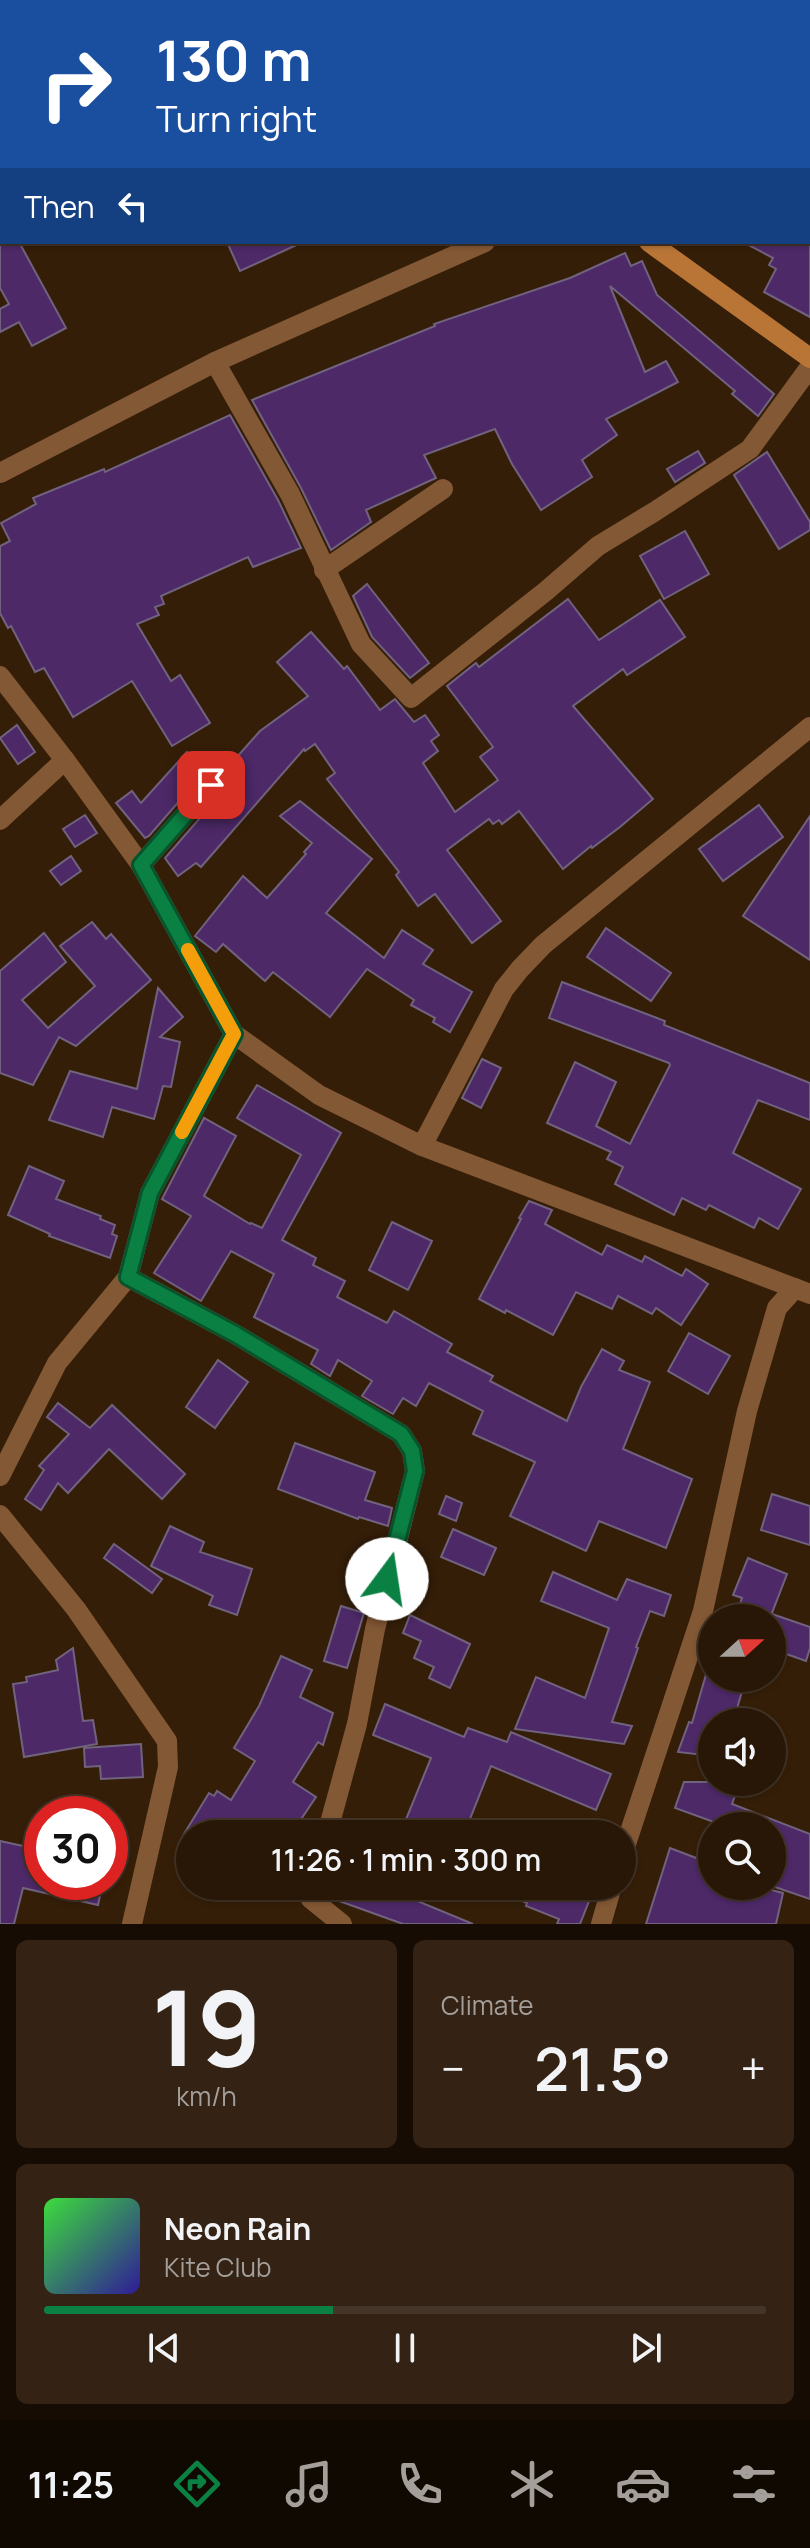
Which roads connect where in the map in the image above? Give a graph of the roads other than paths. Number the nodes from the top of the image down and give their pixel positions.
1 (480, 244) edge
2 (652, 244) edge
3 (810, 358) edge
4 (215, 362) junction
5 (810, 367) edge
6 (0, 473) edge
7 (443, 489) dead end
8 (324, 570) junction
9 (0, 676) edge
10 (810, 727) edge
11 (65, 760) junction
12 (211, 785) dead end
13 (0, 820) edge
14 (141, 865) junction
15 (234, 1034) junction
16 (422, 1146) junction
17 (128, 1277) junction
18 (802, 1291) edge
19 (0, 1476) edge
20 (0, 1515) edge
21 (331, 1820) edge
22 (634, 1820) edge
23 (312, 1900) edge
24 (608, 1900) edge
25 (132, 1924) edge
26 (342, 1924) edge
27 (601, 1924) edge

1 - 4 street
2 - 3 main road
4 - 6 street
4 - 8 street
5 - 8 street
7 - 8 street
9 - 11 street
10 - 16 street
11 - 13 street
11 - 14 street
12 - 14 street
14 - 15 street
15 - 16 street
15 - 17 street
16 - 18 street
17 - 19 street
17 - 21 street
18 - 22 street
20 - 25 street
23 - 26 street
24 - 27 street

